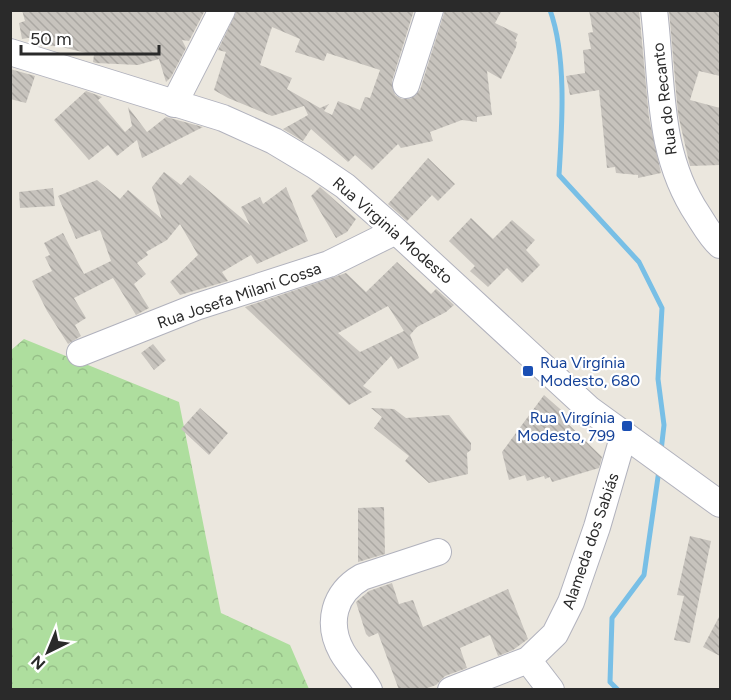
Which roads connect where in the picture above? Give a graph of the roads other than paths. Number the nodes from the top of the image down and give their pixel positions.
1 (222, 10) edge
2 (430, 10) edge
3 (654, 10) edge
4 (10, 52) edge
5 (406, 85) dead end
6 (174, 104) junction
7 (396, 231) junction
8 (720, 245) edge
9 (80, 353) dead end
10 (624, 434) junction
11 (720, 504) edge
12 (438, 552) dead end
13 (528, 660) junction
14 (453, 689) edge
15 (369, 690) edge
16 (551, 690) edge

1 - 6 street
2 - 5 street
3 - 8 street, Rua do Recanto
4 - 6 street, Rua Virginia Modesto
6 - 7 street, Rua Virginia Modesto
7 - 9 street, Rua Josefa Milani Cossa
7 - 10 street, Rua Virginia Modesto
10 - 11 street, Rua Virginia Modesto
10 - 13 street, Alameda dos Sabiás
12 - 15 street
13 - 14 street, Alameda dos Sabiás
13 - 16 street

